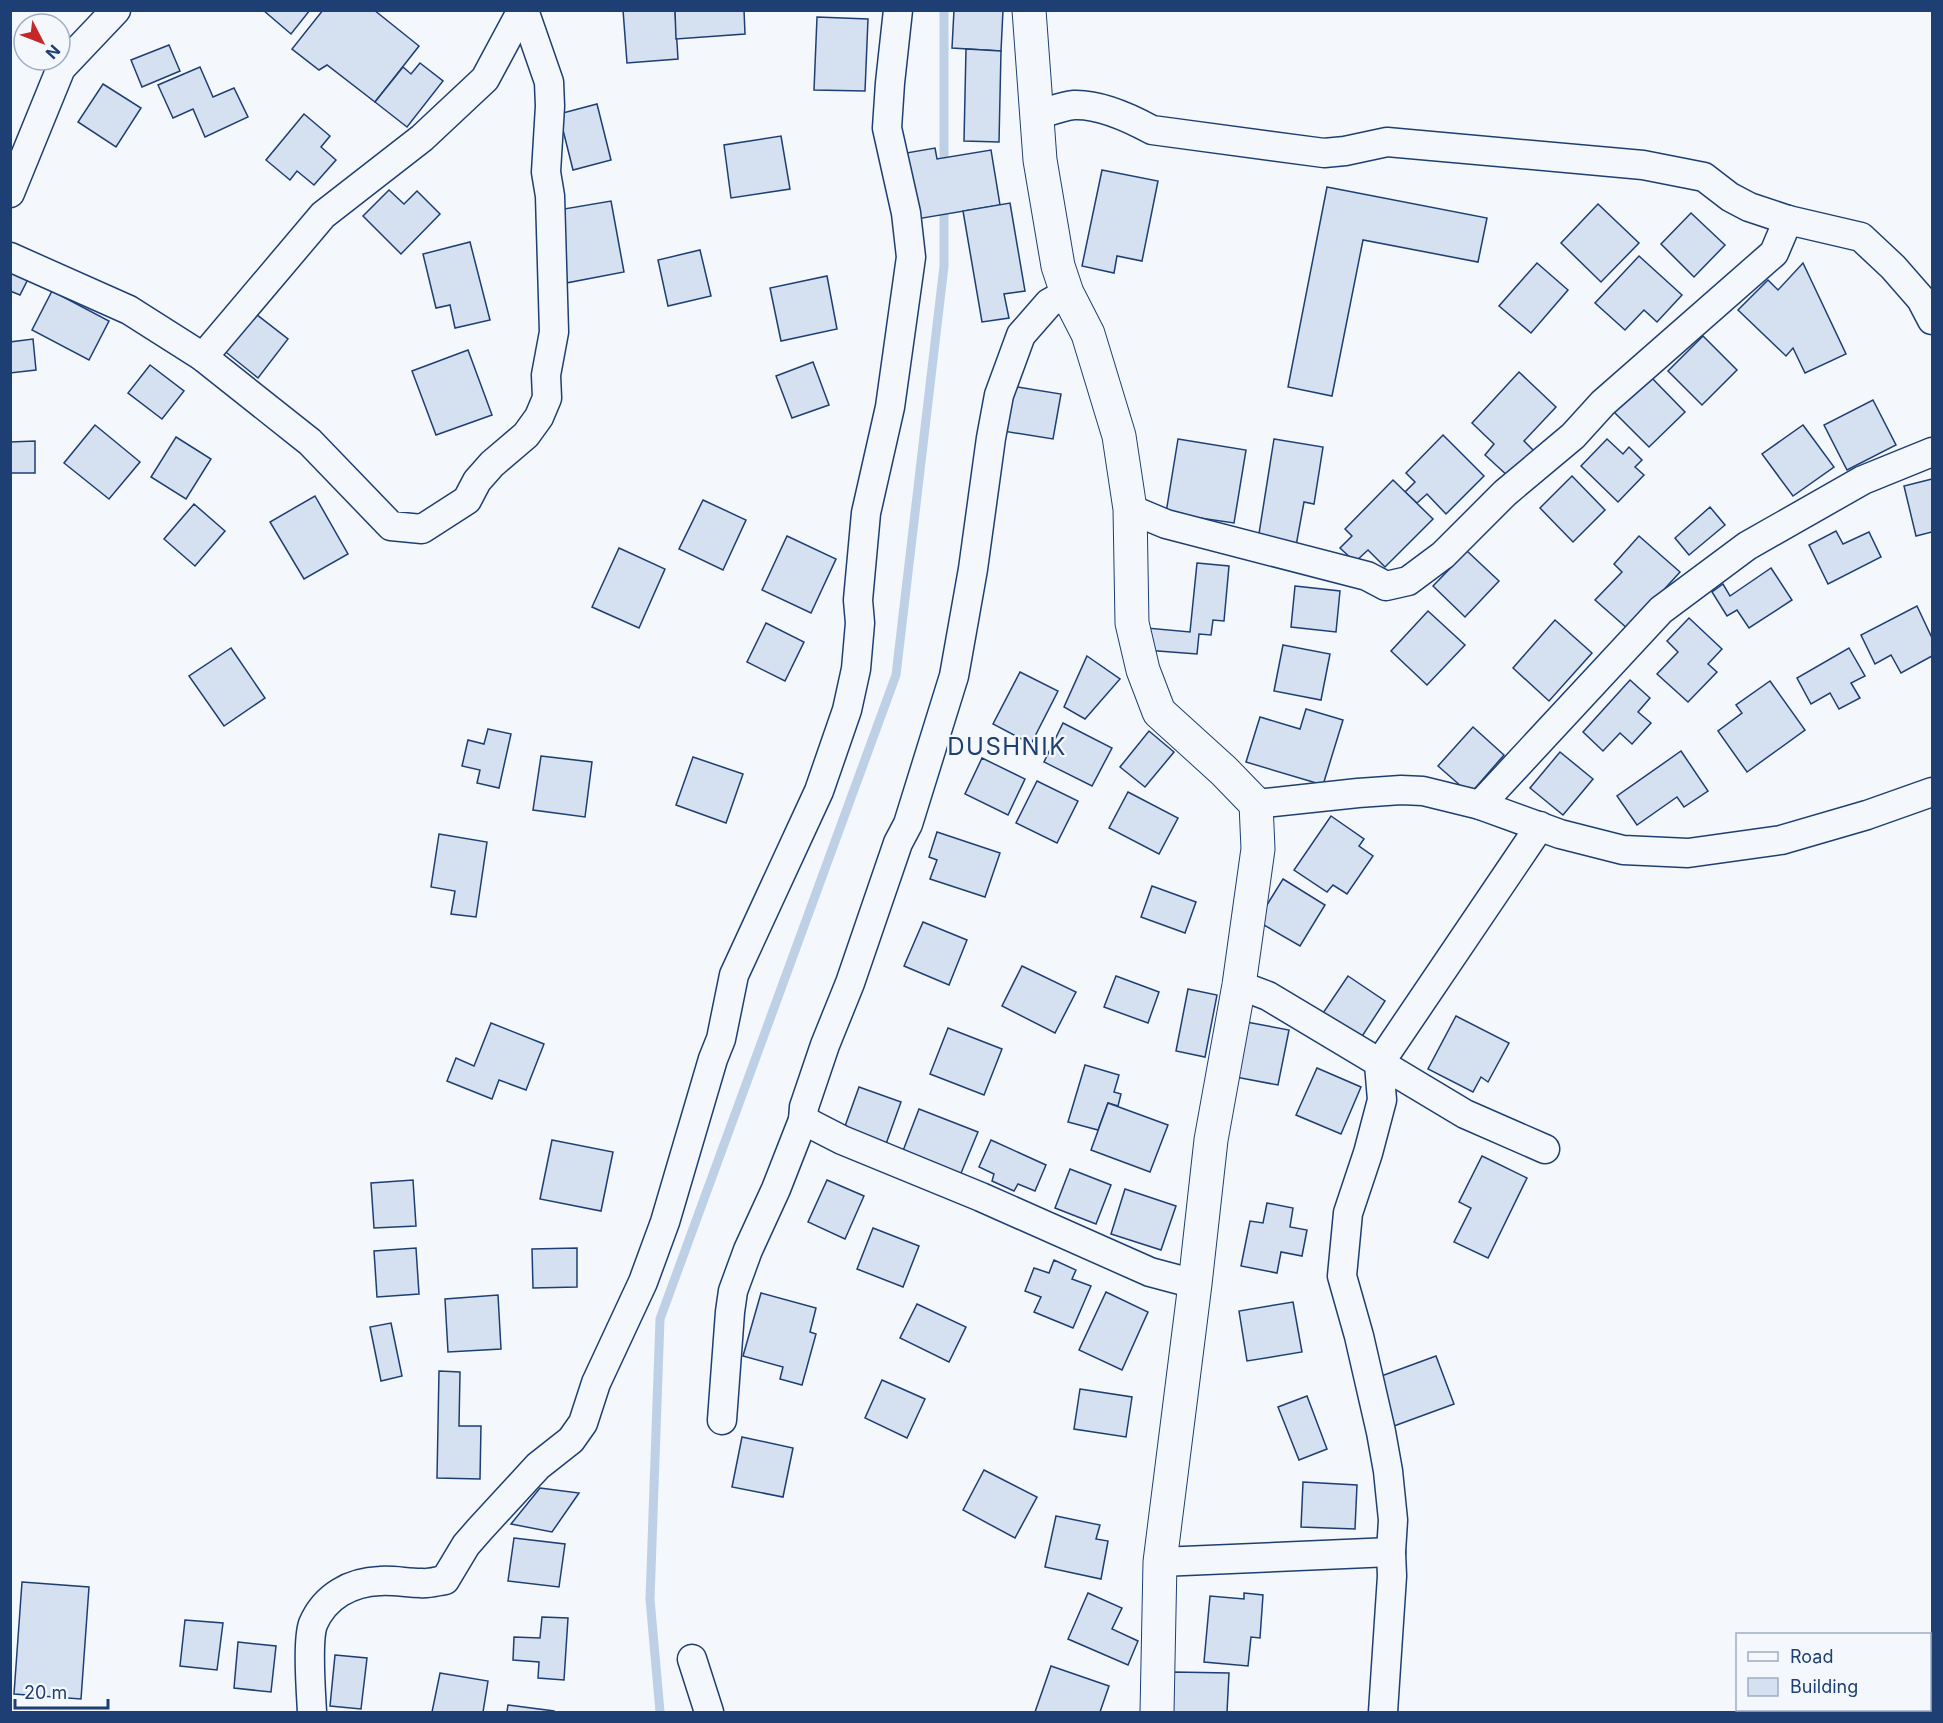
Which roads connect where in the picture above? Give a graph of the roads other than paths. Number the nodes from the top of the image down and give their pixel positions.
1 (116, 10) edge
2 (523, 10) edge
3 (898, 10) edge
4 (1029, 10) edge
5 (1037, 115) junction
6 (10, 193) edge
7 (1788, 220) junction
8 (10, 257) edge
9 (1067, 293) junction
10 (1932, 320) edge
11 (203, 357) junction
12 (1932, 452) edge
13 (1130, 509) junction
14 (1932, 792) edge
15 (1256, 804) junction
16 (1480, 805) junction
17 (1540, 826) junction
18 (1239, 985) junction
19 (1379, 1064) junction
20 (803, 1120) junction
21 (1545, 1149) dead end
22 (1195, 1284) junction
23 (722, 1420) dead end
24 (1391, 1552) junction
25 (1161, 1562) junction
26 (692, 1659) dead end
27 (312, 1713) edge
28 (709, 1713) edge
29 (1157, 1713) edge
30 (1383, 1713) edge

1 - 6 street
2 - 11 street
2 - 11 street
3 - 27 street
4 - 5 street
5 - 7 street
5 - 9 street
7 - 10 street
7 - 13 street
8 - 11 street
9 - 13 street
9 - 20 street
12 - 16 street
13 - 15 street
14 - 17 street
15 - 16 street
15 - 18 street
16 - 17 street
17 - 19 street
18 - 19 street
18 - 22 street
19 - 21 street
19 - 24 street
20 - 22 street
20 - 23 street
22 - 25 street
24 - 25 street
24 - 30 street
25 - 29 street
26 - 28 street

